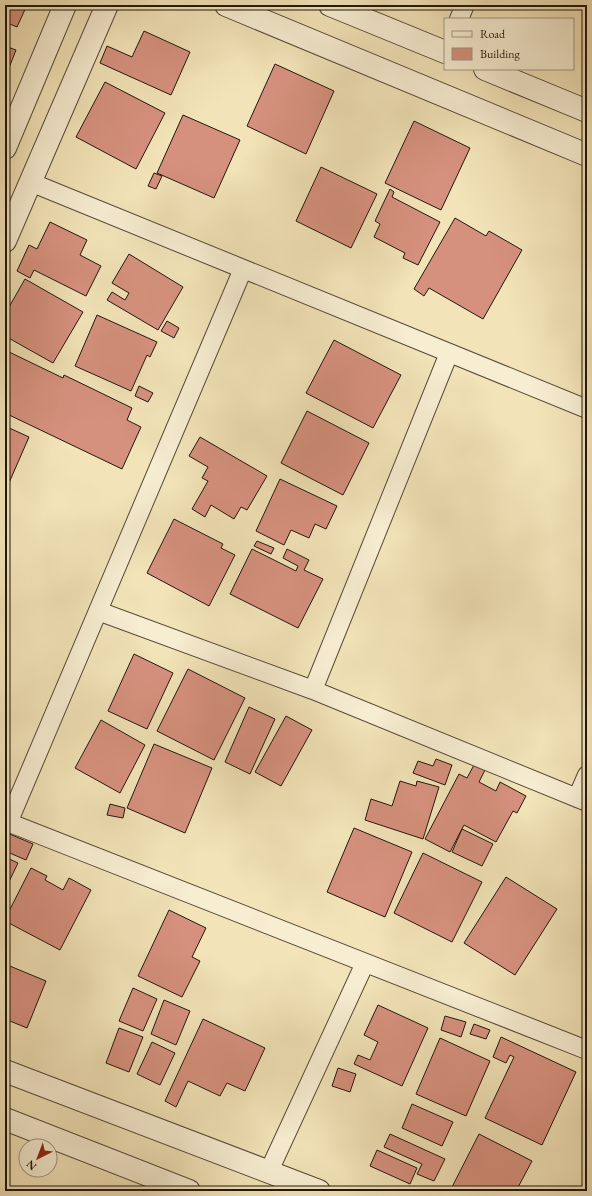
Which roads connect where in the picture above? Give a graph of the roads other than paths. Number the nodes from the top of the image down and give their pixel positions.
1 (65, 5) edge
2 (107, 5) edge
3 (226, 5) edge
4 (330, 5) edge
5 (465, 5) edge
6 (459, 18) edge
7 (443, 47) edge
8 (487, 70) edge
9 (587, 111) edge
10 (5, 148) edge
11 (587, 155) edge
12 (30, 182) junction
13 (5, 241) edge
14 (243, 269) junction
15 (449, 353) junction
16 (587, 409) edge
17 (98, 611) junction
18 (313, 690) junction
19 (587, 775) edge
20 (582, 800) edge
21 (7, 822) edge
22 (365, 963) junction
23 (587, 1050) edge
24 (5, 1071) edge
25 (5, 1119) edge
26 (269, 1171) junction
27 (189, 1191) edge
28 (319, 1191) edge

1 - 10 street
2 - 12 street
3 - 11 street
4 - 7 street
5 - 6 street
8 - 9 street
12 - 13 street
12 - 14 street
14 - 15 street
14 - 17 street
15 - 16 street
15 - 18 street
17 - 18 street
17 - 21 street
18 - 20 street
19 - 20 street
21 - 22 street
22 - 23 street
22 - 26 street
24 - 26 street
25 - 27 street
26 - 28 street

